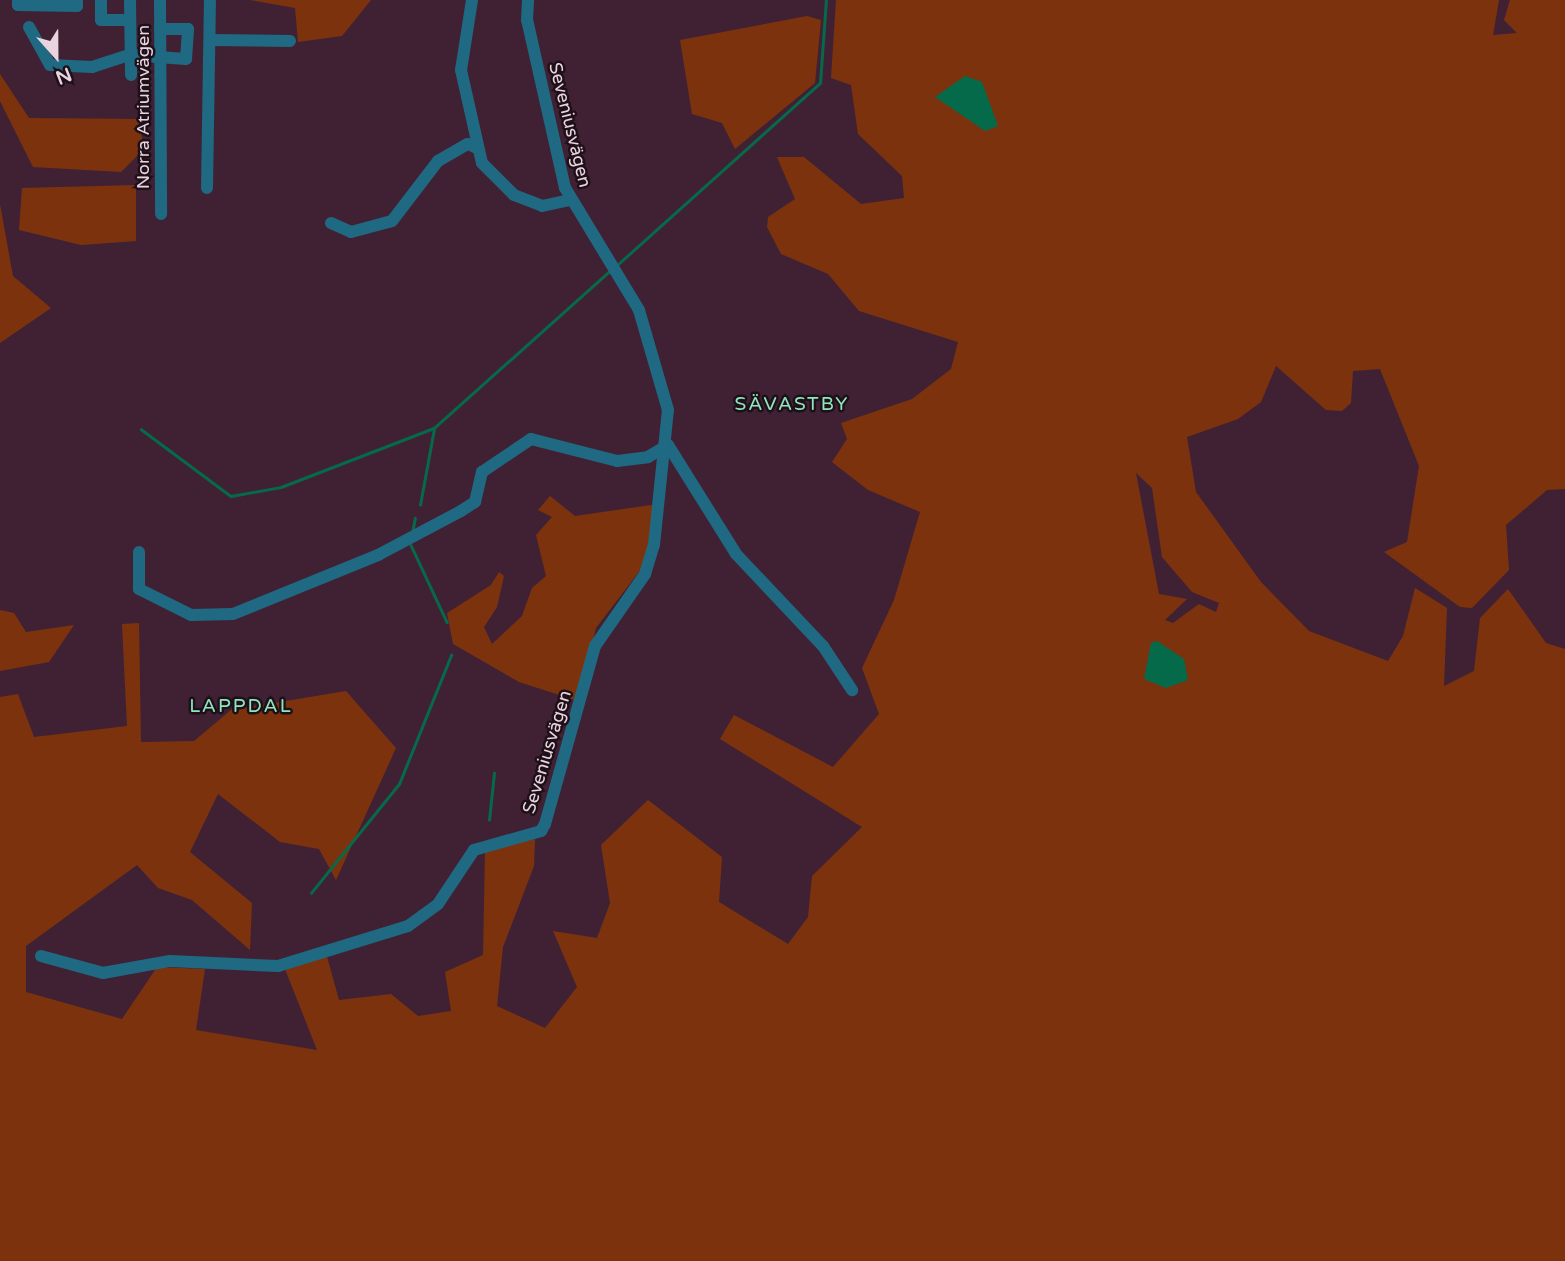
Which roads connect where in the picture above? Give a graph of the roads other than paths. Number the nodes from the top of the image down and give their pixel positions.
1 (18, 0) edge
2 (77, 0) edge
3 (101, 0) edge
4 (130, 0) edge
5 (160, 0) edge
6 (210, 0) edge
7 (472, 0) edge
8 (528, 0) edge
9 (130, 20) junction
10 (29, 27) dead end
11 (160, 29) junction
12 (186, 29) junction
13 (210, 35) junction
14 (290, 41) dead end
15 (130, 55) junction
16 (160, 59) junction
17 (186, 59) junction
18 (209, 59) junction
19 (131, 75) dead end
20 (475, 147) junction
21 (207, 188) dead end
22 (570, 200) junction
23 (161, 214) dead end
24 (331, 223) dead end
25 (668, 445) junction
26 (139, 552) dead end
27 (852, 690) dead end
28 (41, 957) dead end

1 - 2 street
3 - 9 street
4 - 9 street
5 - 11 street, Norra Atriumvägen
6 - 13 street
7 - 20 street
8 - 22 street, Seveniusvägen
9 - 15 street
10 - 15 street
11 - 12 street
11 - 16 street, Norra Atriumvägen
12 - 13 street
12 - 17 street
13 - 14 street
13 - 18 street
15 - 16 street
15 - 19 street
16 - 17 street
16 - 23 street, Norra Atriumvägen
17 - 18 street
18 - 21 street
20 - 22 street
20 - 24 street
22 - 25 street, Seveniusvägen
25 - 26 street
25 - 27 street, Seveniusvägen
25 - 28 street, Seveniusvägen

